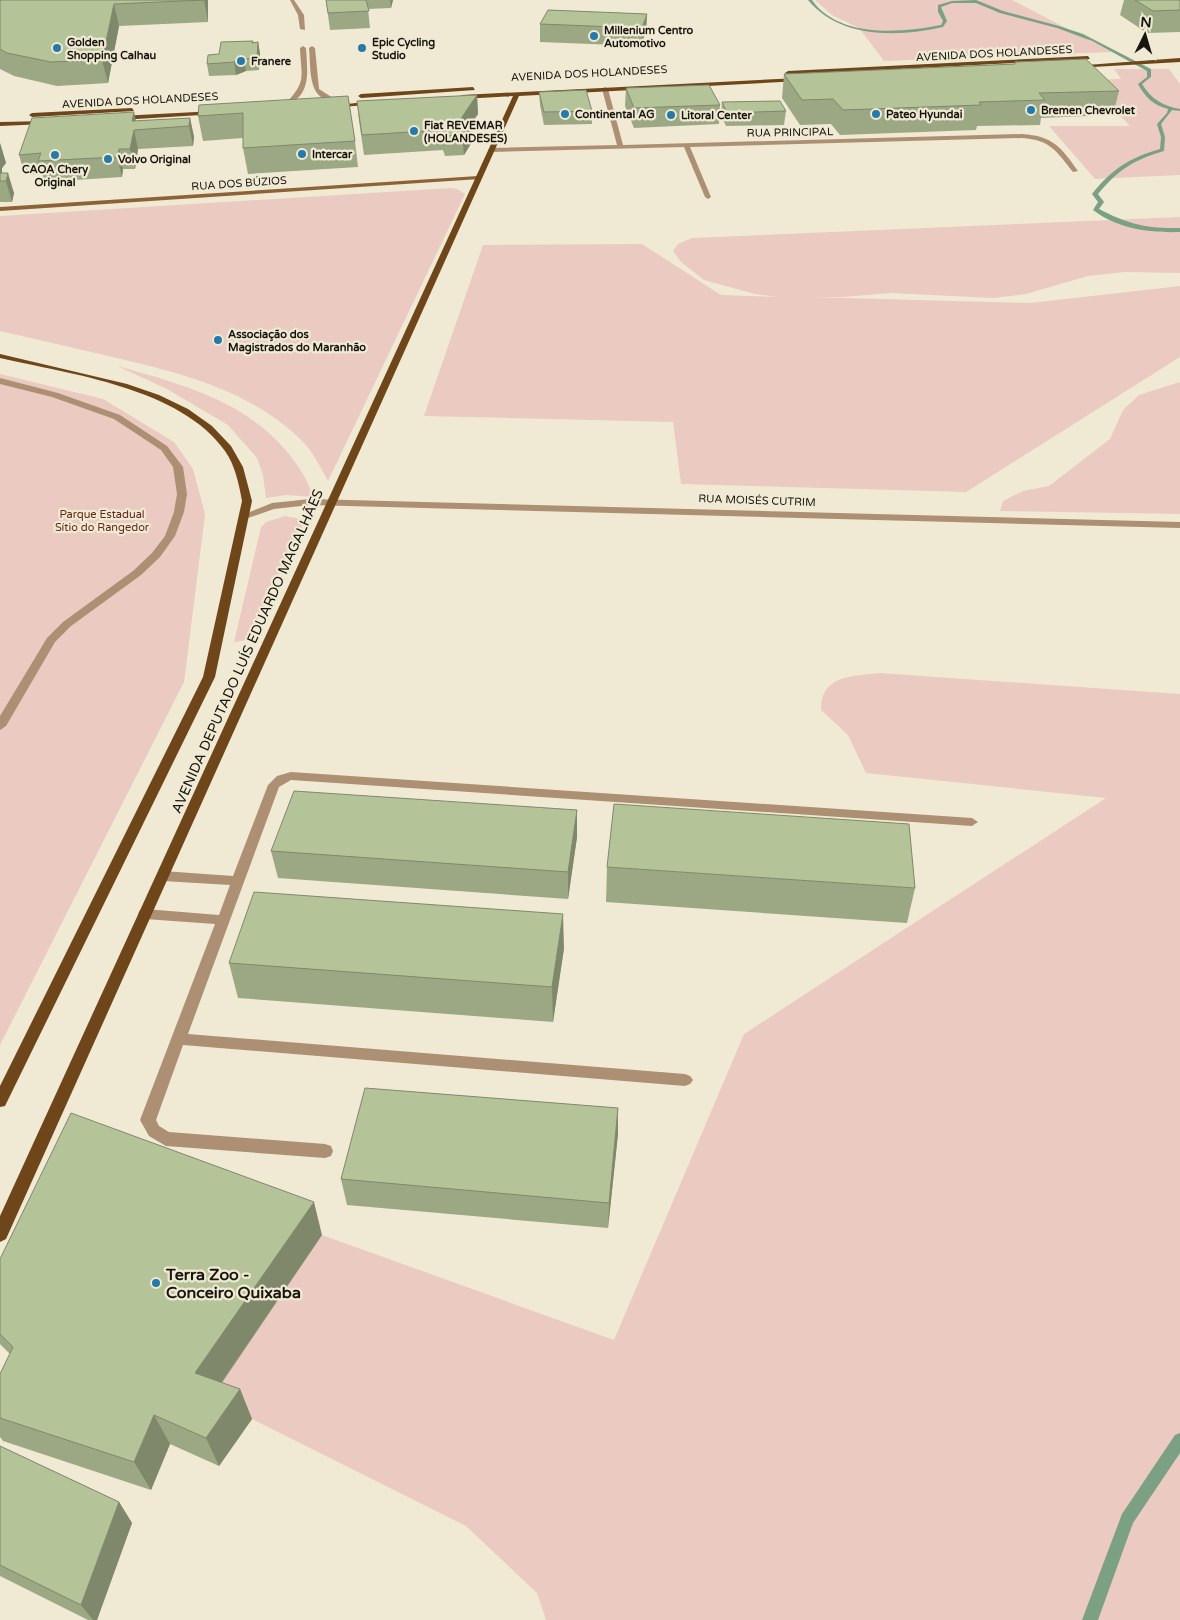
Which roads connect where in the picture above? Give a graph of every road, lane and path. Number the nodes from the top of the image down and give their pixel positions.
1 (292, 0) edge
2 (303, 29) dead end
3 (302, 48) dead end
4 (312, 48) dead end
5 (1180, 53) edge
6 (1133, 56) dead end
7 (1096, 58) dead end
8 (1180, 60) edge
9 (781, 74) dead end
10 (608, 82) dead end
11 (599, 83) dead end
12 (512, 87) dead end
13 (521, 87) dead end
14 (604, 89) junction
15 (516, 94) junction
16 (351, 97) dead end
17 (334, 98) joint
18 (306, 100) edge
19 (315, 100) edge
20 (282, 102) edge
21 (290, 102) junction
22 (380, 102) edge
23 (389, 102) edge
24 (214, 106) edge
25 (325, 107) edge
26 (286, 109) edge
27 (296, 109) edge
28 (221, 113) edge
29 (0, 117) edge
30 (114, 119) edge
31 (56, 122) edge
32 (0, 124) edge
33 (686, 144) junction
34 (620, 146) junction
35 (491, 150) junction
36 (1076, 171) dead end
37 (478, 178) junction
38 (708, 197) dead end
39 (0, 208) edge
40 (0, 356) edge
41 (0, 381) edge
42 (333, 502) junction
43 (245, 516) junction
44 (1180, 525) edge
45 (0, 726) edge
46 (972, 822) dead end
47 (163, 876) junction
48 (238, 881) junction
49 (145, 914) junction
50 (223, 920) junction
51 (178, 1039) junction
52 (685, 1080) dead end
53 (0, 1101) edge
54 (325, 1151) dead end
55 (0, 1234) edge

1 - 2 street
3 - 21 street
4 - 17 street
5 - 6 main road
7 - 9 main road, AVENIDA DOS HOLANDESES
8 - 14 main road, AVENIDA DOS HOLANDESES
10 - 11 main road, AVENIDA DOS HOLANDESES
12 - 13 main road, AVENIDA DOS HOLANDESES
14 - 15 main road, AVENIDA DOS HOLANDESES
14 - 34 street
15 - 16 main road, AVENIDA DOS HOLANDESES
15 - 23 main road, AVENIDA DOS HOLANDESES
15 - 35 main road, AVENIDA DEPUTADO LUÍS EDUARDO MAGALHÃES
17 - 19 main road
18 - 21 main road
20 - 21 main road
22 - 25 main road
24 - 29 main road, AVENIDA DOS HOLANDESES
26 - 27 main road
28 - 30 main road, AVENIDA DOS HOLANDESES
31 - 32 main road, AVENIDA DOS HOLANDESES
33 - 34 street, RUA PRINCIPAL
33 - 36 street, RUA PRINCIPAL
33 - 38 street
34 - 35 street, RUA PRINCIPAL
35 - 37 main road, AVENIDA DEPUTADO LUÍS EDUARDO MAGALHÃES
37 - 39 main road, RUA DOS BÚZIOS
37 - 42 main road, AVENIDA DEPUTADO LUÍS EDUARDO MAGALHÃES
40 - 43 main road, AVENIDA DEPUTADO LUÍS EDUARDO MAGALHÃES
41 - 45 street
42 - 43 street, RUA MOISÉS CUTRIM
42 - 44 street, RUA MOISÉS CUTRIM
42 - 47 main road, AVENIDA DEPUTADO LUÍS EDUARDO MAGALHÃES
43 - 53 main road, AVENIDA DEPUTADO LUÍS EDUARDO MAGALHÃES
46 - 48 street
47 - 48 street
47 - 49 main road, AVENIDA DEPUTADO LUÍS EDUARDO MAGALHÃES
48 - 50 street
49 - 50 street
49 - 55 main road, AVENIDA DEPUTADO LUÍS EDUARDO MAGALHÃES
50 - 51 street
51 - 52 street
51 - 54 street

